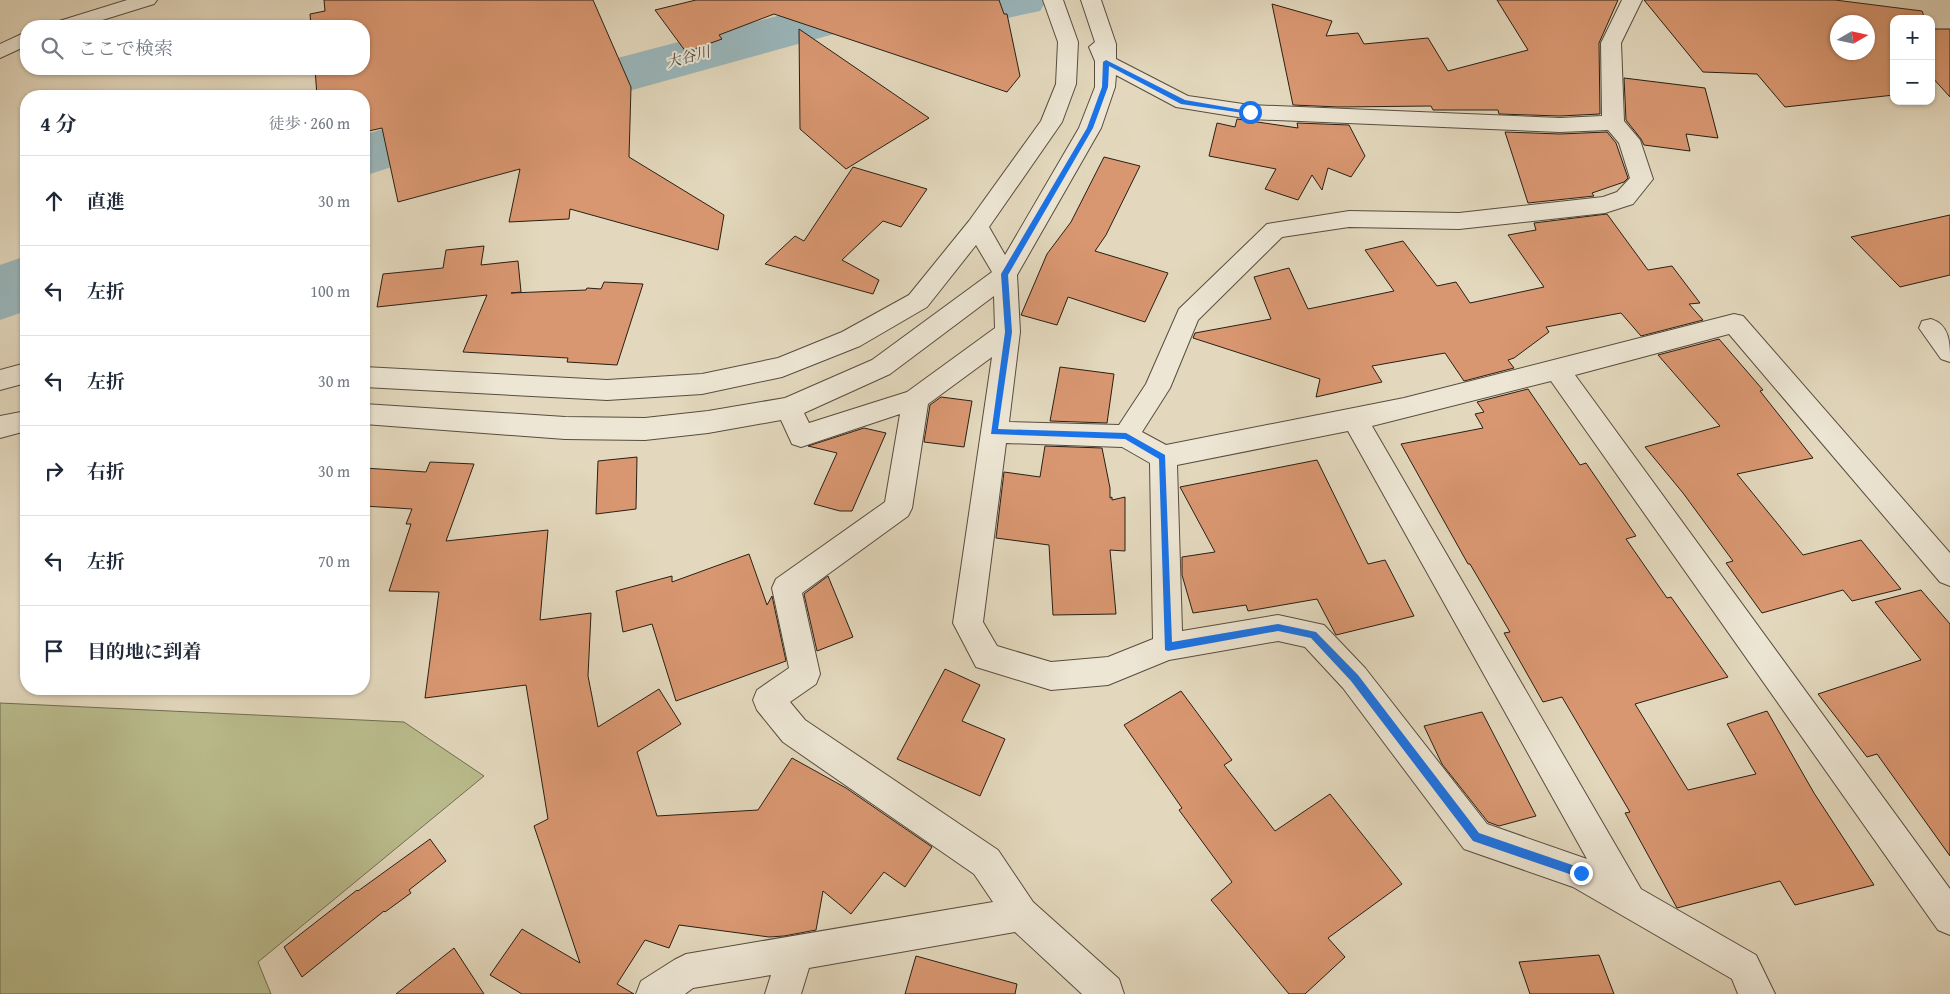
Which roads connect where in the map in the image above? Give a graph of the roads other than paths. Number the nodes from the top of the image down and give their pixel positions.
1 (147, 0) edge
2 (1053, 0) edge
3 (1070, 0) edge
4 (1091, 0) edge
5 (1632, 0) edge
6 (82, 20) edge
7 (20, 41) edge
8 (0, 52) edge
9 (1106, 62) junction
10 (1613, 123) junction
11 (977, 227) junction
12 (1005, 274) junction
13 (1930, 328) dead end
14 (1008, 332) junction
15 (1950, 352) edge
16 (1556, 370) junction
17 (20, 375) edge
18 (370, 376) edge
19 (0, 380) edge
20 (916, 399) junction
21 (789, 408) junction
22 (370, 414) edge
23 (1355, 419) junction
24 (20, 422) edge
25 (0, 427) edge
26 (994, 432) junction
27 (1126, 436) junction
28 (1163, 457) junction
29 (1950, 573) edge
30 (1168, 647) junction
31 (1629, 900) junction
32 (1021, 914) junction
33 (1950, 918) edge
34 (796, 952) junction
35 (654, 994) edge
36 (783, 994) edge
37 (1106, 994) edge
38 (1757, 994) edge

1 - 6 street
2 - 11 street
3 - 9 street
4 - 9 street
5 - 10 street
7 - 8 street
9 - 10 street
9 - 12 street
10 - 27 street
11 - 12 street
11 - 18 street
12 - 14 street
12 - 21 street
13 - 15 street
14 - 20 street
14 - 26 street
16 - 23 street
16 - 29 street
16 - 33 street
17 - 19 street
20 - 21 street
20 - 32 street
21 - 22 street
23 - 28 street
23 - 31 street
24 - 25 street
26 - 27 street
26 - 30 street
27 - 28 street
28 - 30 street
30 - 31 street
31 - 38 street
32 - 34 street
32 - 37 street
34 - 35 street
34 - 36 street

